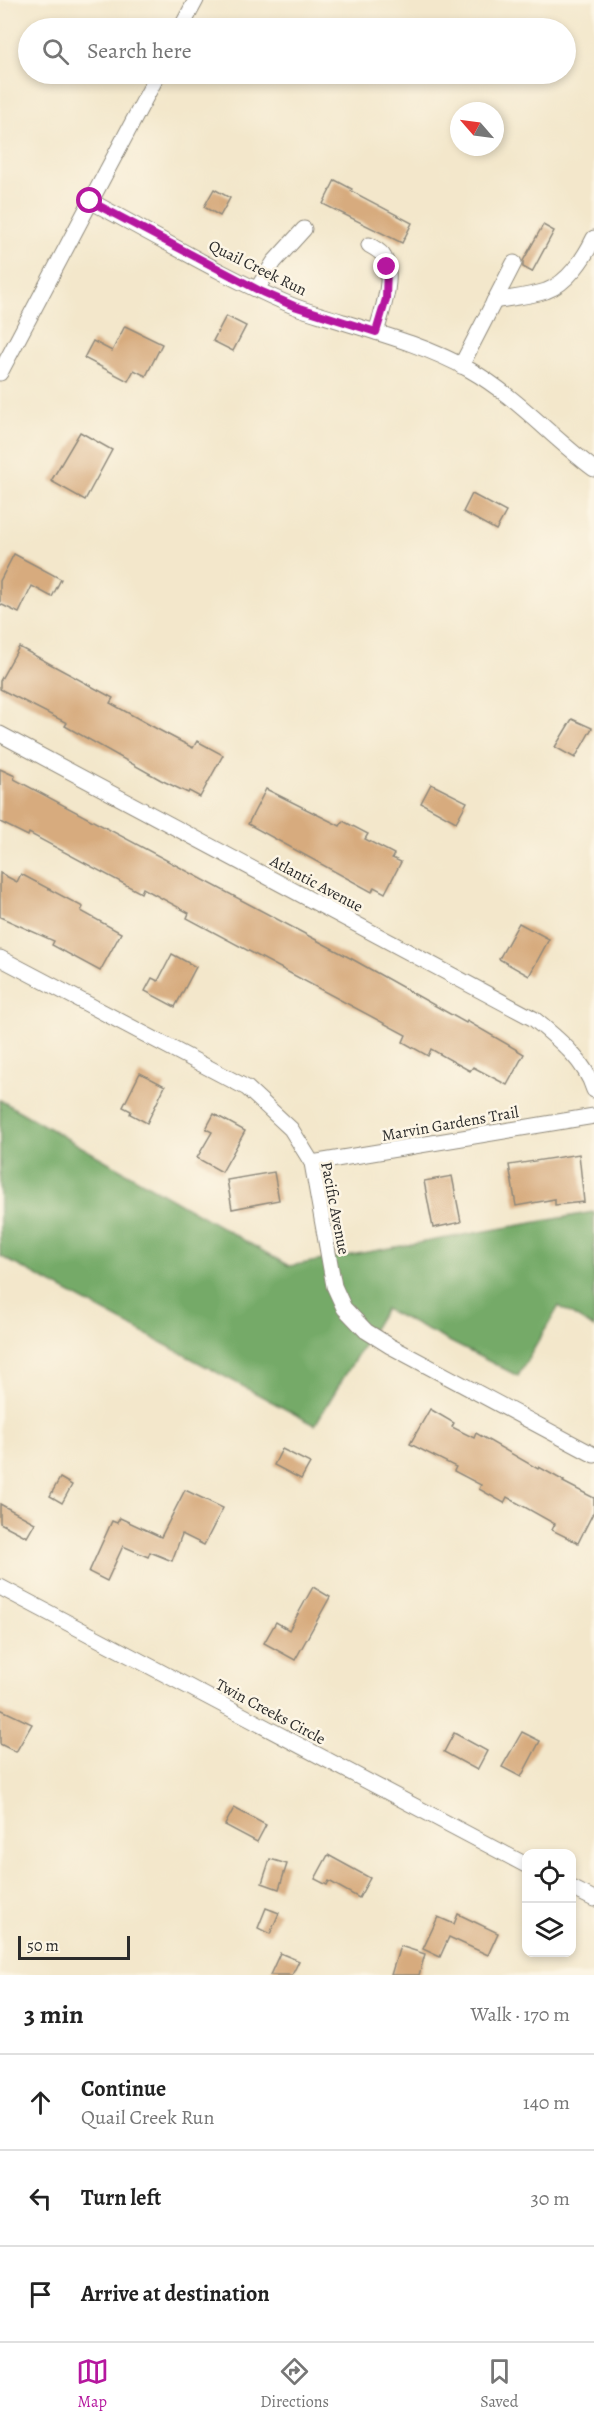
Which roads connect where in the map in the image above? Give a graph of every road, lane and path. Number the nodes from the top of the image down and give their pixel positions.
1 (196, 0) edge
2 (186, 18) edge
3 (153, 84) edge
4 (90, 201) junction
5 (304, 229) dead end
6 (594, 238) edge
7 (369, 245) dead end
8 (514, 263) dead end
9 (257, 289) junction
10 (494, 301) junction
11 (376, 332) junction
12 (462, 366) junction
13 (0, 373) edge
14 (594, 470) edge
15 (0, 734) edge
16 (0, 958) edge
17 (594, 1090) edge
18 (594, 1116) edge
19 (312, 1163) junction
20 (594, 1455) edge
21 (0, 1587) edge
22 (522, 1863) edge
23 (576, 1890) edge
24 (594, 1899) edge

1 - 2 street
3 - 4 street
4 - 9 street, Quail Creek Run
4 - 13 street
5 - 9 street
6 - 10 street
7 - 11 street
8 - 10 street
9 - 11 street, Quail Creek Run
10 - 12 street
11 - 12 street, Quail Creek Run
12 - 14 street, Quail Creek Run
15 - 17 street, Atlantic Avenue
16 - 19 street, Pacific Avenue
18 - 19 street, Marvin Gardens Trail
19 - 20 street, Pacific Avenue
21 - 22 street, Twin Creeks Circle
23 - 24 street

